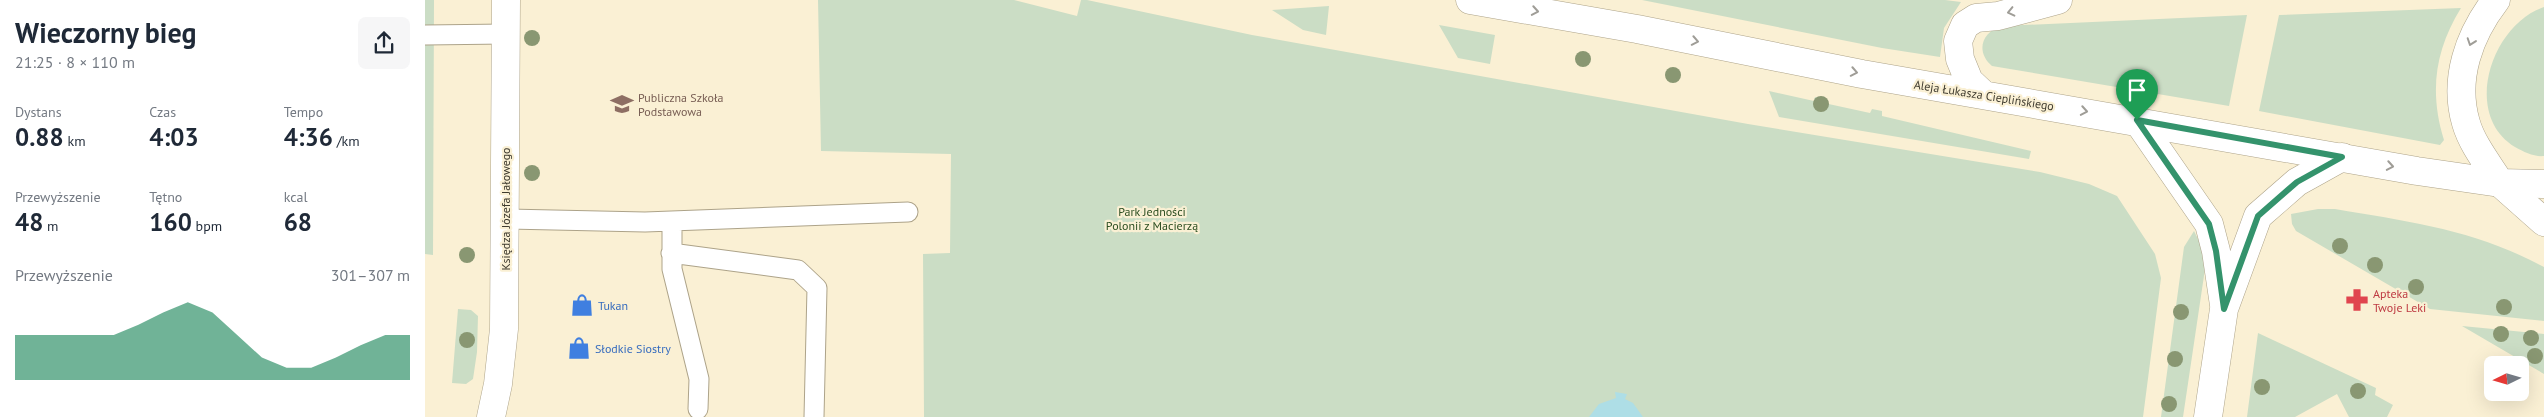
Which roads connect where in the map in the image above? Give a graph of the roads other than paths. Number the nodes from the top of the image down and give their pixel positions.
1 (506, 0) edge
2 (1470, 0) edge
3 (2058, 0) edge
4 (2496, 0) edge
5 (506, 34) junction
6 (425, 35) edge
7 (1984, 95) junction
8 (2137, 120) junction
9 (2342, 157) junction
10 (2500, 183) junction
11 (2544, 184) edge
12 (907, 212) dead end
13 (505, 219) junction
14 (673, 221) junction
15 (2544, 222) edge
16 (671, 252) junction
17 (2224, 309) junction
18 (698, 409) dead end
19 (491, 417) edge
20 (814, 417) edge
21 (2209, 417) edge

1 - 5 main road, Księdza Józefa Jałowego
2 -> 7 main road, Aleja Łukasza Cieplińskiego
3 -> 7 main road
4 -> 10 main road
5 - 6 lane
5 - 13 main road, Księdza Józefa Jałowego
7 -> 8 main road, Aleja Łukasza Cieplińskiego
8 - 9 main road, Aleja Łukasza Cieplińskiego
8 - 17 main road
9 -> 10 main road, Aleja Łukasza Cieplińskiego
9 - 17 main road
10 - 11 main road, Aleja Łukasza Cieplińskiego
10 - 15 main road
12 - 14 lane
13 - 14 lane
13 - 19 main road, Księdza Józefa Jałowego
14 - 16 lane
16 - 18 lane
16 - 20 lane
17 - 21 main road

